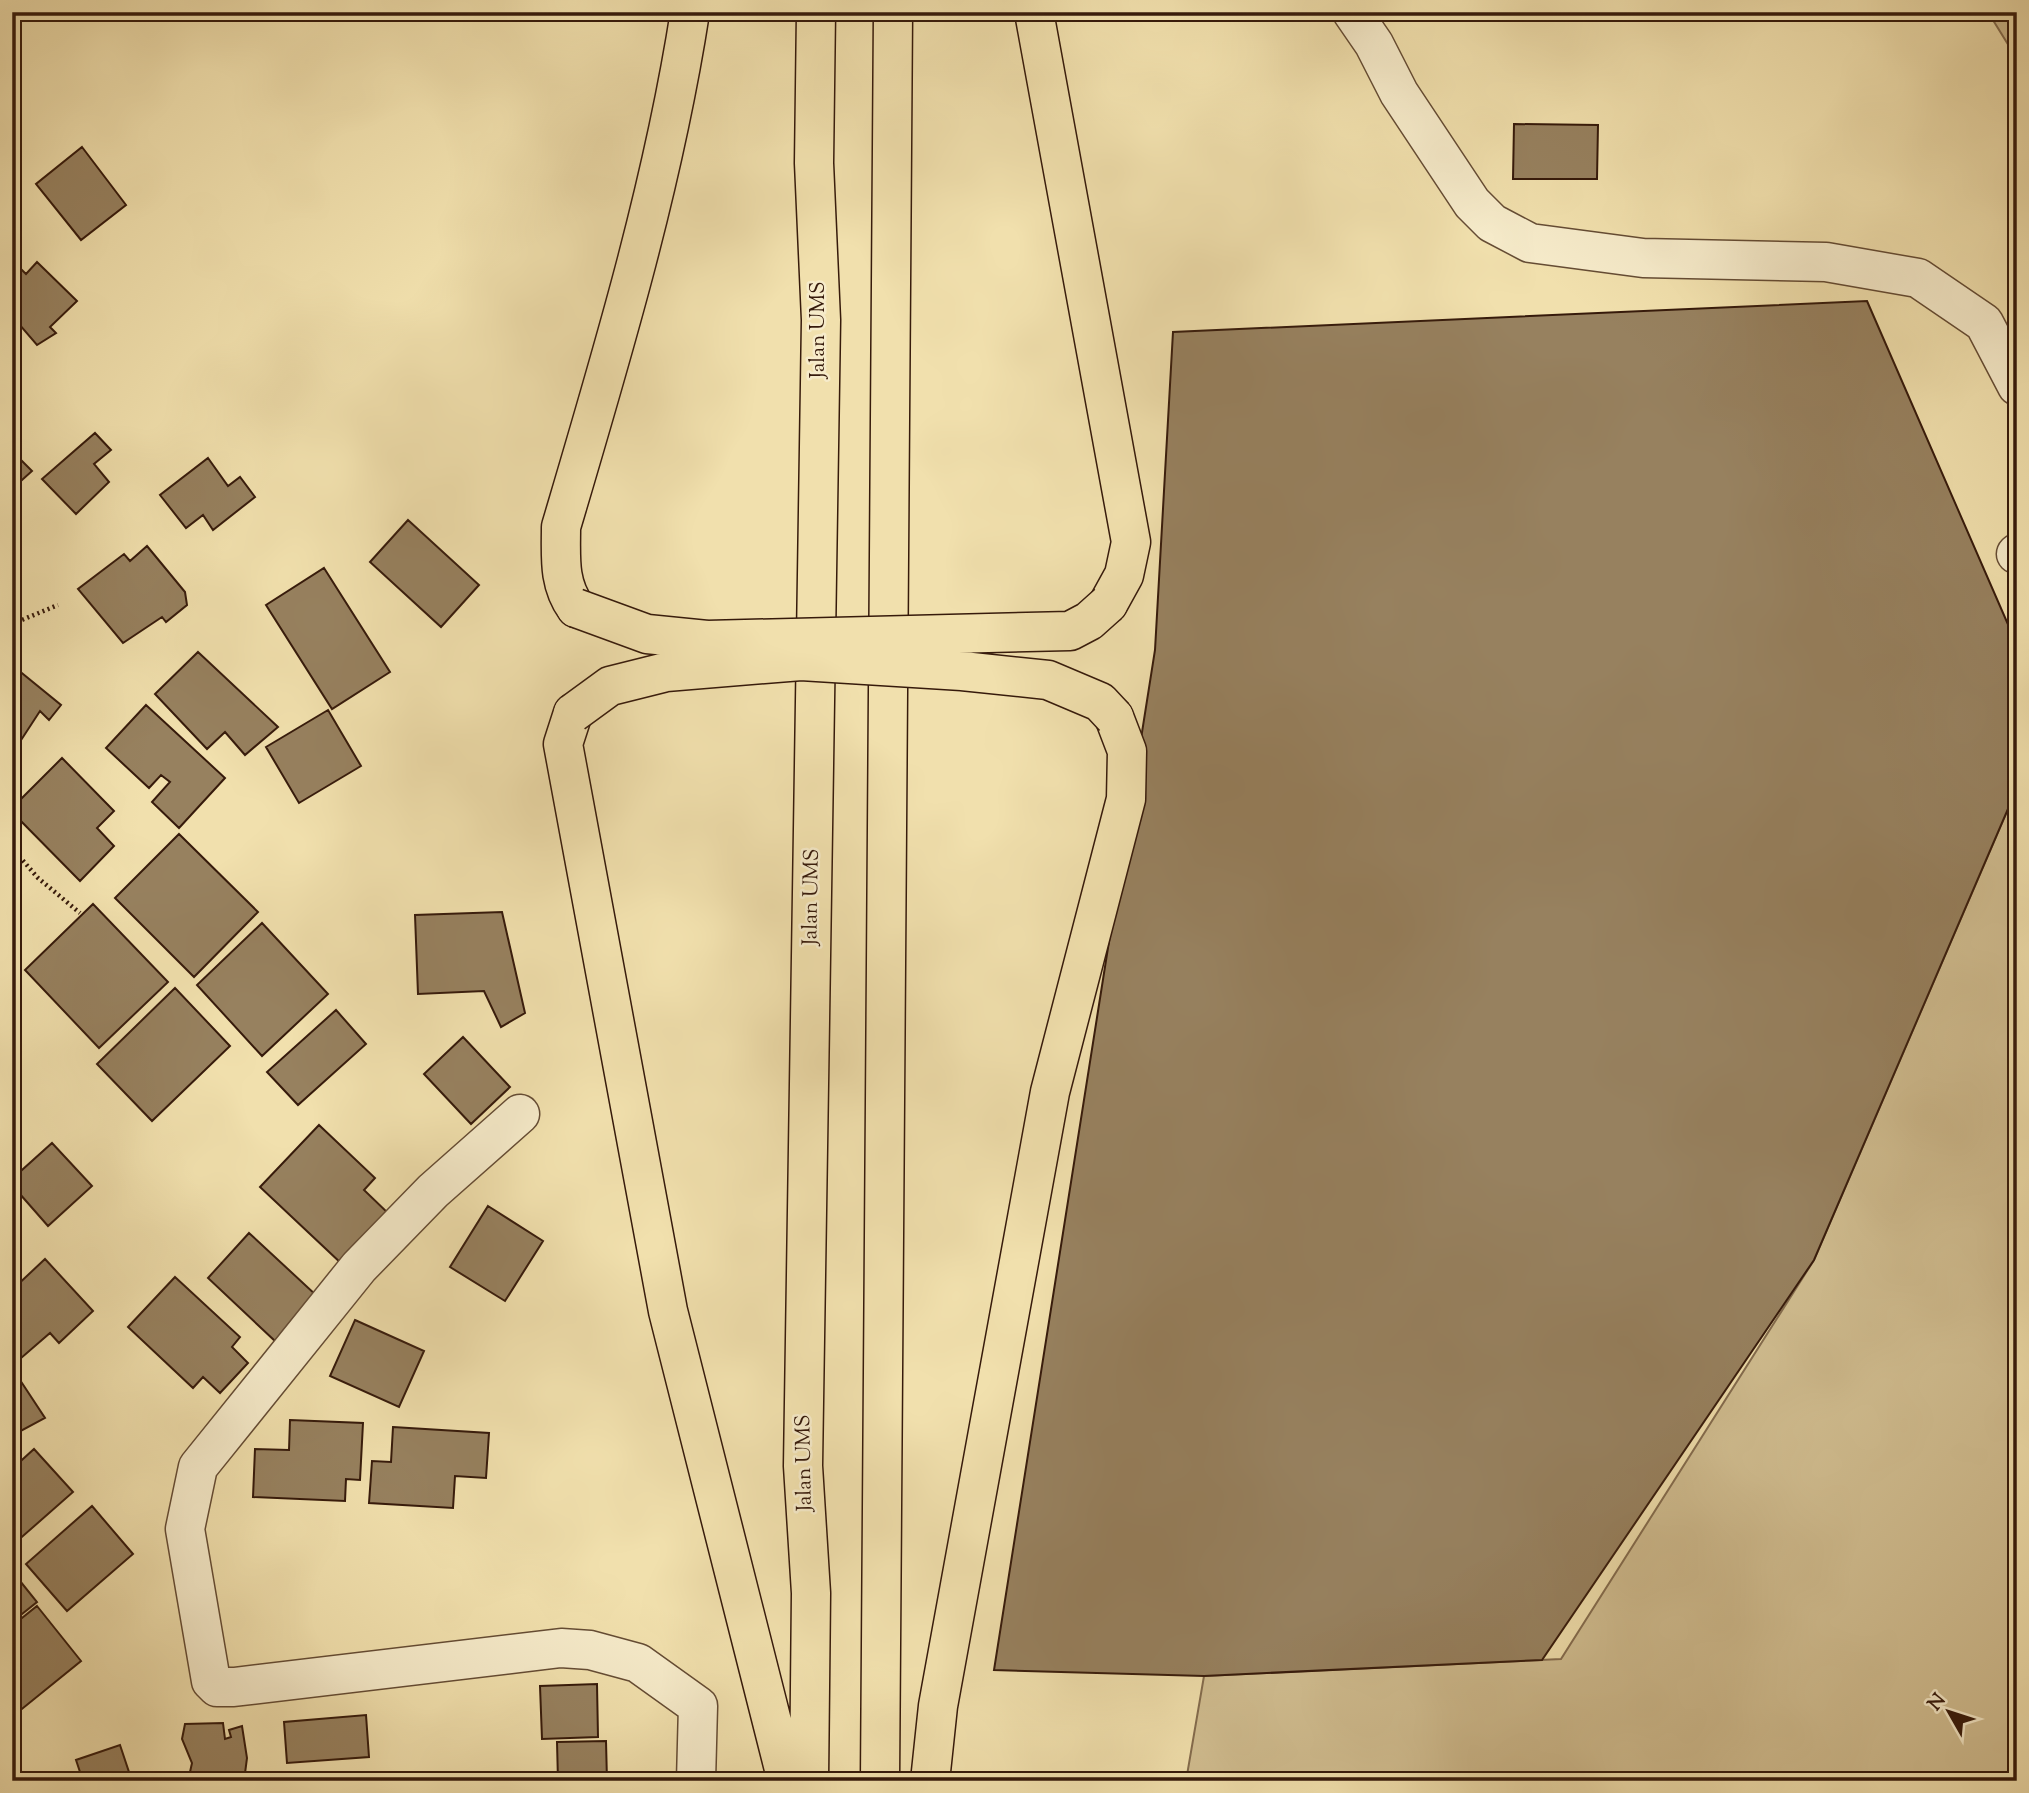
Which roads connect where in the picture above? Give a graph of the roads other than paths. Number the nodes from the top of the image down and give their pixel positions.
1 (690, 12) edge
2 (816, 12) edge
3 (893, 12) edge
4 (1034, 12) edge
5 (1352, 12) edge
6 (2017, 386) edge
7 (520, 1114) dead end
8 (696, 1781) edge
9 (787, 1781) edge
10 (809, 1781) edge
11 (880, 1781) edge
12 (930, 1781) edge

1 - 4 highway, bridge
2 - 10 highway, Jalan UMS
3 - 11 highway
5 - 6 street
7 - 8 street
9 - 12 highway, bridge

